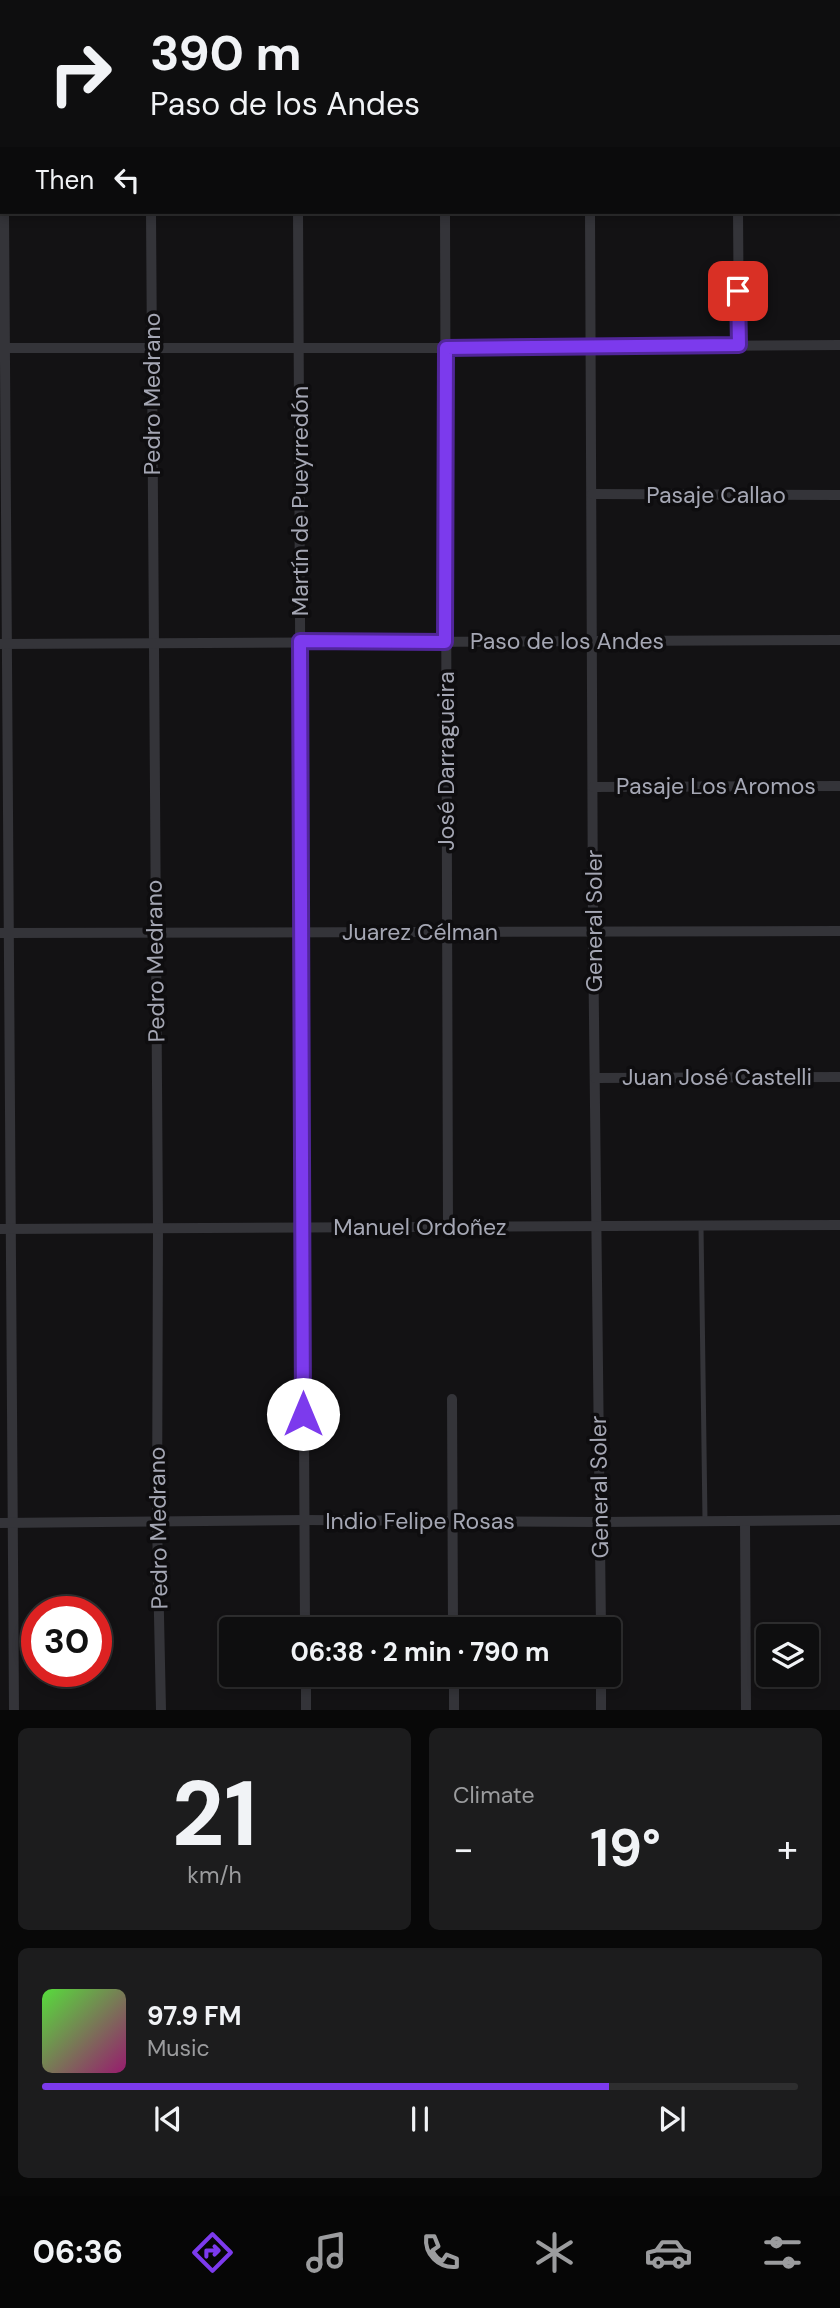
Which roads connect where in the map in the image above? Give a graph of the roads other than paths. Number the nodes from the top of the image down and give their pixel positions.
1 (4, 214) edge
2 (151, 214) edge
3 (298, 214) edge
4 (445, 214) edge
5 (590, 214) edge
6 (738, 214) edge
7 (739, 345) junction
8 (840, 345) edge
9 (591, 347) junction
10 (2, 348) edge
11 (151, 348) junction
12 (299, 348) junction
13 (446, 348) junction
14 (592, 494) junction
15 (840, 495) edge
16 (840, 640) edge
17 (300, 641) junction
18 (593, 641) junction
19 (153, 642) junction
20 (445, 642) junction
21 (3, 644) edge
22 (840, 786) edge
23 (593, 787) junction
24 (593, 931) junction
25 (300, 932) junction
26 (447, 932) junction
27 (840, 932) edge
28 (4, 933) edge
29 (155, 933) junction
30 (595, 1077) junction
31 (840, 1077) edge
32 (840, 1225) edge
33 (596, 1226) junction
34 (701, 1226) junction
35 (302, 1227) junction
36 (448, 1227) junction
37 (158, 1228) junction
38 (6, 1229) edge
39 (452, 1399) dead end
40 (304, 1520) junction
41 (452, 1520) junction
42 (840, 1520) edge
43 (705, 1521) junction
44 (745, 1521) junction
45 (158, 1522) junction
46 (600, 1522) junction
47 (0, 1523) edge
48 (13, 1523) junction
49 (305, 1617) edge
50 (453, 1617) edge
51 (601, 1617) edge
52 (306, 1687) edge
53 (454, 1687) edge
54 (601, 1687) edge
55 (14, 1710) edge
56 (161, 1710) edge
57 (306, 1710) edge
58 (454, 1710) edge
59 (601, 1710) edge
60 (746, 1710) edge

1 - 10 street
2 - 11 street, Pedro Medrano
3 - 12 street, Martín de Pueyrredón
4 - 13 street, José Darragueira
5 - 9 street, General Soler
6 - 7 street
7 - 8 street
7 - 9 street
9 - 13 street
9 - 14 street, General Soler
10 - 11 street
10 - 21 street
11 - 12 street
11 - 19 street, Pedro Medrano
12 - 13 street
12 - 17 street, Martín de Pueyrredón
13 - 20 street, José Darragueira
14 - 15 street, Pasaje Callao
14 - 18 street, General Soler
16 - 18 street, Paso de los Andes
17 - 19 street, Paso de los Andes
17 - 20 street, Paso de los Andes
17 - 25 street, Martín de Pueyrredón
18 - 20 street, Paso de los Andes
18 - 23 street, General Soler
19 - 21 street, Paso de los Andes
19 - 29 street, Pedro Medrano
20 - 26 street, José Darragueira
21 - 28 street
22 - 23 street, Pasaje Los Aromos
23 - 24 street, General Soler
24 - 26 street, Juarez Célman
24 - 27 street, Juarez Célman
24 - 30 street, General Soler
25 - 26 street, Juarez Célman
25 - 29 street, Juarez Célman
25 - 35 street, Martín de Pueyrredón
26 - 36 street, José Darragueira
28 - 29 street, Juarez Célman
28 - 38 street
29 - 37 street, Pedro Medrano
30 - 31 street, Juan José Castelli
30 - 33 street, General Soler
32 - 34 street, Manuel Ordoñez
33 - 34 street, Manuel Ordoñez
33 - 36 street, Manuel Ordoñez
33 - 46 street, General Soler
34 - 43 lane
35 - 36 street, Manuel Ordoñez
35 - 37 street, Manuel Ordoñez
35 - 40 street, Martín de Pueyrredón
37 - 38 street, Manuel Ordoñez
37 - 45 street, Pedro Medrano
38 - 48 street
39 - 41 street
40 - 41 street, Indio Felipe Rosas
40 - 45 street, Indio Felipe Rosas
40 - 49 street, Martín de Pueyrredón
41 - 46 street, Indio Felipe Rosas
41 - 50 street
42 - 44 street, Indio Felipe Rosas
43 - 44 street, Indio Felipe Rosas
43 - 46 street, Indio Felipe Rosas
44 - 60 street
45 - 48 street, Indio Felipe Rosas
45 - 56 street, Pedro Medrano
46 - 51 street, General Soler
47 - 48 street, Indio Felipe Rosas
48 - 55 street
52 - 57 street
53 - 58 street
54 - 59 street

